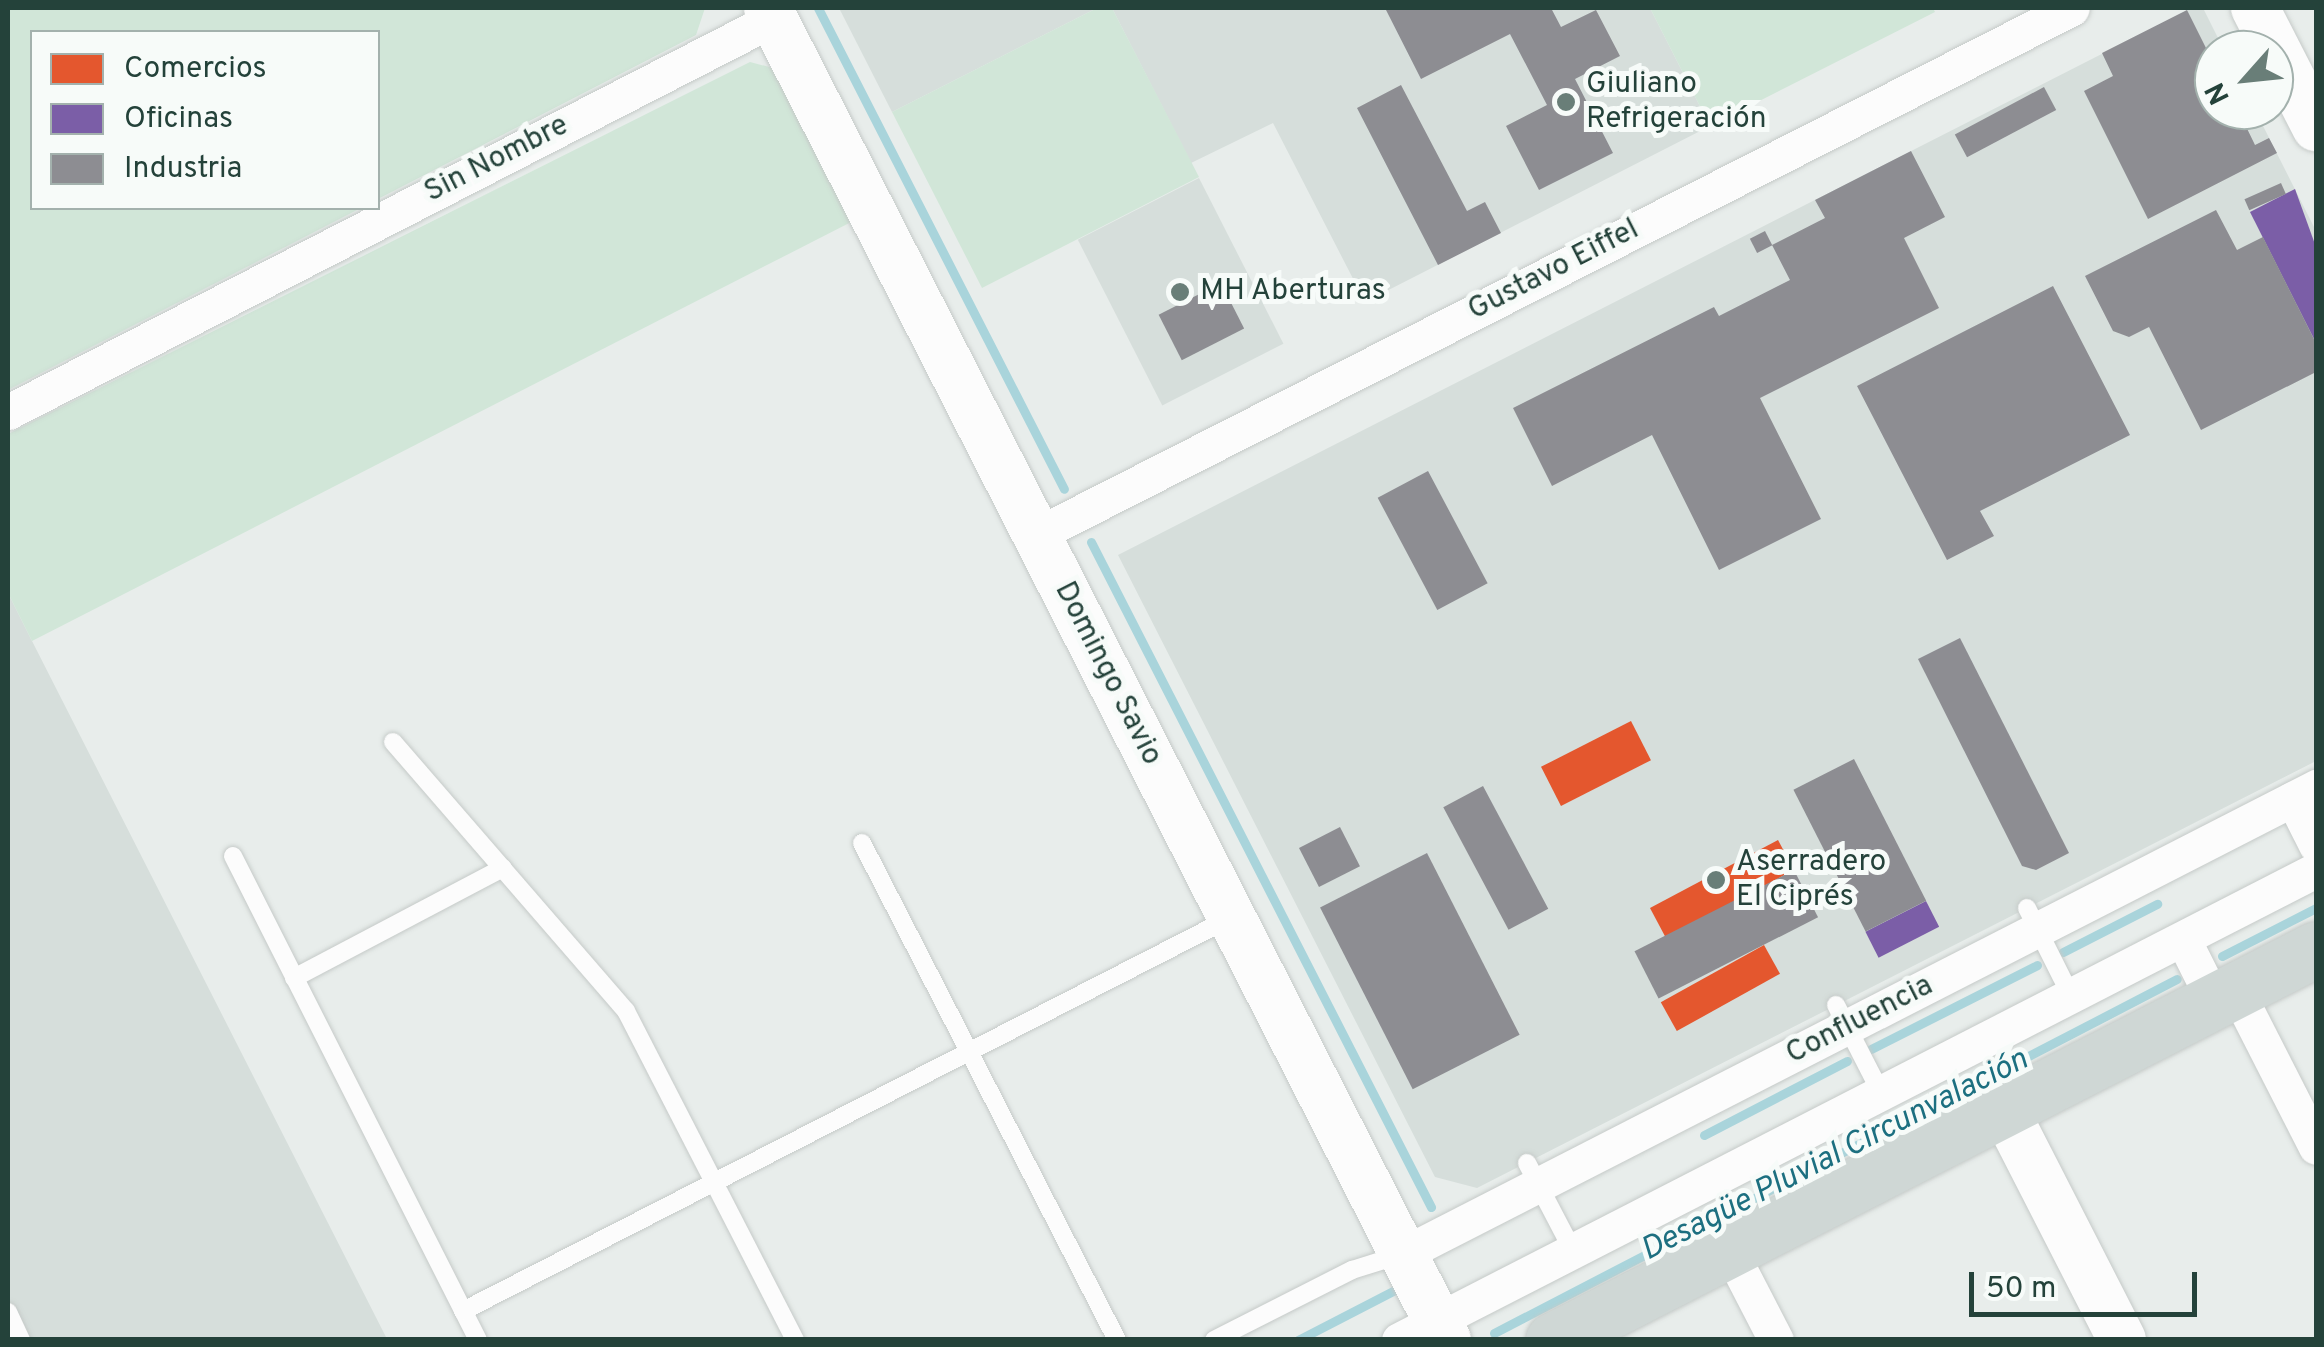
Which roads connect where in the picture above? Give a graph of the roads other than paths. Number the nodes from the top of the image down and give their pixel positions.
1 (2072, 8) edge
2 (2256, 8) edge
3 (771, 13) edge
4 (2316, 127) edge
5 (8, 412) edge
6 (1036, 534) junction
7 (392, 742) dead end
8 (2305, 793) edge
9 (862, 843) dead end
10 (2316, 845) edge
11 (232, 856) dead end
12 (503, 868) junction
13 (2316, 870) edge
14 (1232, 917) junction
15 (2032, 919) junction
16 (2182, 939) junction
17 (2316, 949) edge
18 (294, 978) junction
19 (2225, 995) junction
20 (2071, 996) junction
21 (1841, 1016) junction
22 (969, 1052) junction
23 (1881, 1093) junction
24 (2004, 1109) junction
25 (2316, 1146) edge
26 (1533, 1174) junction
27 (716, 1182) junction
28 (1730, 1250) junction
29 (1573, 1251) junction
30 (1403, 1254) junction
31 (462, 1311) junction
32 (8, 1312) edge
33 (1428, 1333) edge
34 (22, 1340) edge
35 (478, 1340) edge
36 (795, 1340) edge
37 (1117, 1340) edge
38 (1214, 1340) edge
39 (1553, 1340) edge
40 (1776, 1340) edge
41 (2122, 1340) edge

1 - 6 street, Gustavo Eiffel
2 - 4 street
3 - 5 street, Sin Nombre
3 - 6 street, Domingo Savio
6 - 14 street, Domingo Savio
7 - 12 lane
8 - 10 street
8 - 15 street, Confluencia
9 - 22 lane
11 - 18 lane
12 - 18 lane
12 - 27 lane
13 - 16 street
14 - 22 lane
14 - 30 street, Domingo Savio
15 - 20 lane
15 - 21 street, Confluencia
16 - 19 street
16 - 20 street
17 - 19 main road
18 - 31 lane
19 - 24 main road
19 - 25 street
20 - 23 street
21 - 23 lane
21 - 26 street, Confluencia
22 - 27 lane
22 - 37 lane
23 - 29 street
24 - 28 main road
24 - 41 street
26 - 29 lane
26 - 30 street, Confluencia
27 - 31 lane
27 - 36 lane
28 - 39 main road
28 - 40 street
29 - 33 street
30 - 33 street, Domingo Savio
30 - 38 lane
31 - 35 lane
32 - 34 lane

